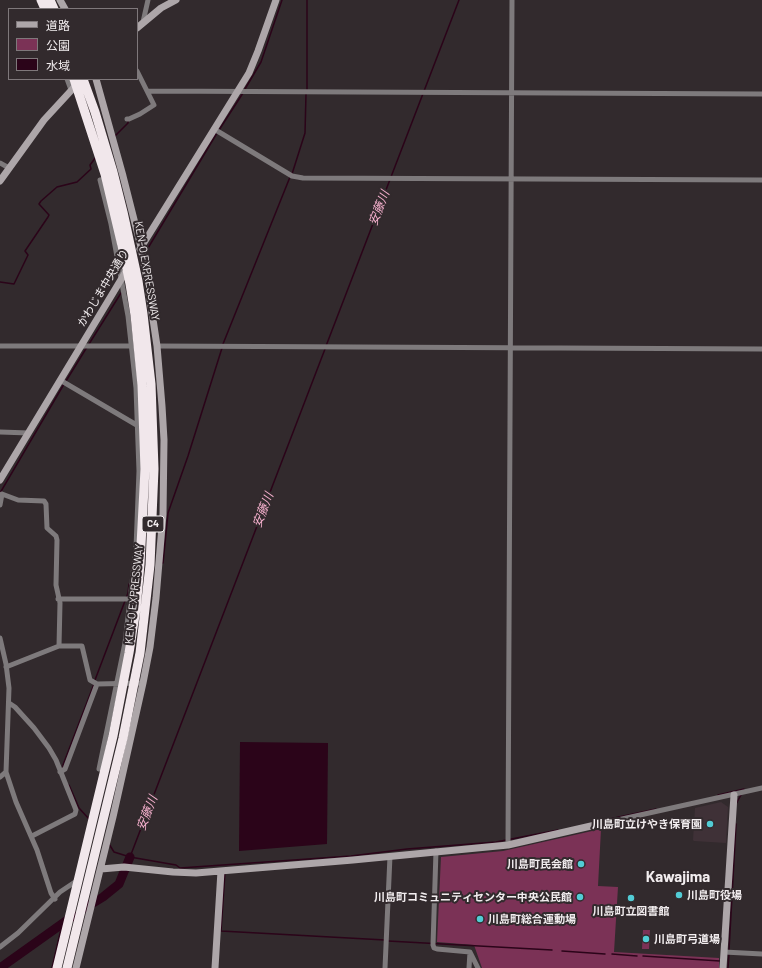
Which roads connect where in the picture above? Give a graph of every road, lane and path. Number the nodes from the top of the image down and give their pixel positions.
1 (60, 0) edge
2 (148, 0) edge
3 (176, 0) edge
4 (276, 0) edge
5 (512, 0) edge
6 (44, 8) edge
7 (143, 22) junction
8 (138, 27) edge
9 (138, 73) edge
10 (67, 80) edge
11 (74, 80) edge
12 (82, 80) edge
13 (83, 80) edge
14 (96, 80) edge
15 (71, 90) junction
16 (148, 91) junction
17 (237, 92) junction
18 (512, 93) junction
19 (762, 94) edge
20 (127, 119) dead end
21 (214, 129) junction
22 (0, 163) edge
23 (9, 168) junction
24 (123, 176) junction
25 (511, 179) junction
26 (762, 180) edge
27 (0, 181) edge
28 (141, 247) junction
29 (121, 280) junction
30 (0, 346) edge
31 (81, 346) junction
32 (131, 346) junction
33 (157, 346) junction
34 (511, 348) junction
35 (762, 349) edge
36 (60, 380) junction
37 (138, 426) junction
38 (0, 432) edge
39 (29, 433) junction
40 (164, 440) junction
41 (0, 480) edge
42 (0, 505) edge
43 (156, 598) junction
44 (58, 599) junction
45 (131, 599) junction
46 (0, 638) edge
47 (60, 646) junction
48 (6, 667) junction
49 (143, 683) junction
50 (97, 684) junction
51 (117, 685) junction
52 (9, 703) junction
53 (99, 769) dead end
54 (6, 772) junction
55 (60, 772) junction
56 (0, 777) edge
57 (762, 788) edge
58 (734, 795) junction
59 (604, 823) joint
60 (32, 836) junction
61 (508, 845) junction
62 (436, 852) junction
63 (390, 856) junction
64 (101, 869) junction
65 (221, 871) junction
66 (55, 899) junction
67 (0, 947) edge
68 (470, 952) junction
69 (724, 952) junction
70 (762, 954) edge
71 (57, 968) edge
72 (67, 968) edge
73 (76, 968) edge
74 (215, 968) edge
75 (385, 968) edge
76 (470, 968) edge
77 (478, 968) edge
78 (723, 968) edge

1 - 6 street
2 - 7 street
3 - 7 street
4 - 17 street, かわじま中央通り
5 - 18 street
7 - 8 street
9 - 16 street
10 - 15 street
11 - 71 highway, KEN-O EXPRESSWAY / C4, bridge
12 - 15 street
13 - 72 highway, KEN-O EXPRESSWAY / C4, bridge
14 - 24 street
15 - 23 street
16 - 17 street
16 - 20 street
17 - 18 street
17 - 21 street, かわじま中央通り
18 - 19 street
18 - 25 street
21 - 25 street
21 - 28 street, かわじま中央通り
22 - 23 street
23 - 27 street
24 - 28 street
24 - 29 street
25 - 26 street
25 - 34 street
28 - 29 street, かわじま中央通り
28 - 33 street
29 - 31 street, かわじま中央通り
29 - 32 street
30 - 31 street
31 - 32 street
31 - 36 street, かわじま中央通り
32 - 37 street
33 - 34 street
33 - 40 street
34 - 35 street
34 - 61 street
36 - 37 street
36 - 39 street, かわじま中央通り
37 - 40 street
37 - 45 street
38 - 39 street
39 - 41 street, かわじま中央通り
40 - 43 street
42 - 44 street
43 - 45 street
43 - 49 street
44 - 45 street
44 - 47 street
45 - 51 street
46 - 48 street
47 - 48 street
47 - 50 street
48 - 52 street
49 - 51 street
49 - 64 street
50 - 51 street
50 - 55 street
51 - 53 street
52 - 54 street
52 - 55 street
54 - 56 street
54 - 60 street
55 - 60 street
57 - 58 street
58 - 59 street
58 - 69 street
59 - 61 street
60 - 66 street
61 - 62 street
62 - 63 street
62 - 68 street
63 - 65 street
63 - 75 street
64 - 65 street
64 - 66 street
64 - 73 street
65 - 74 street
66 - 67 street
68 - 76 street
68 - 77 street
69 - 70 street
69 - 78 street

